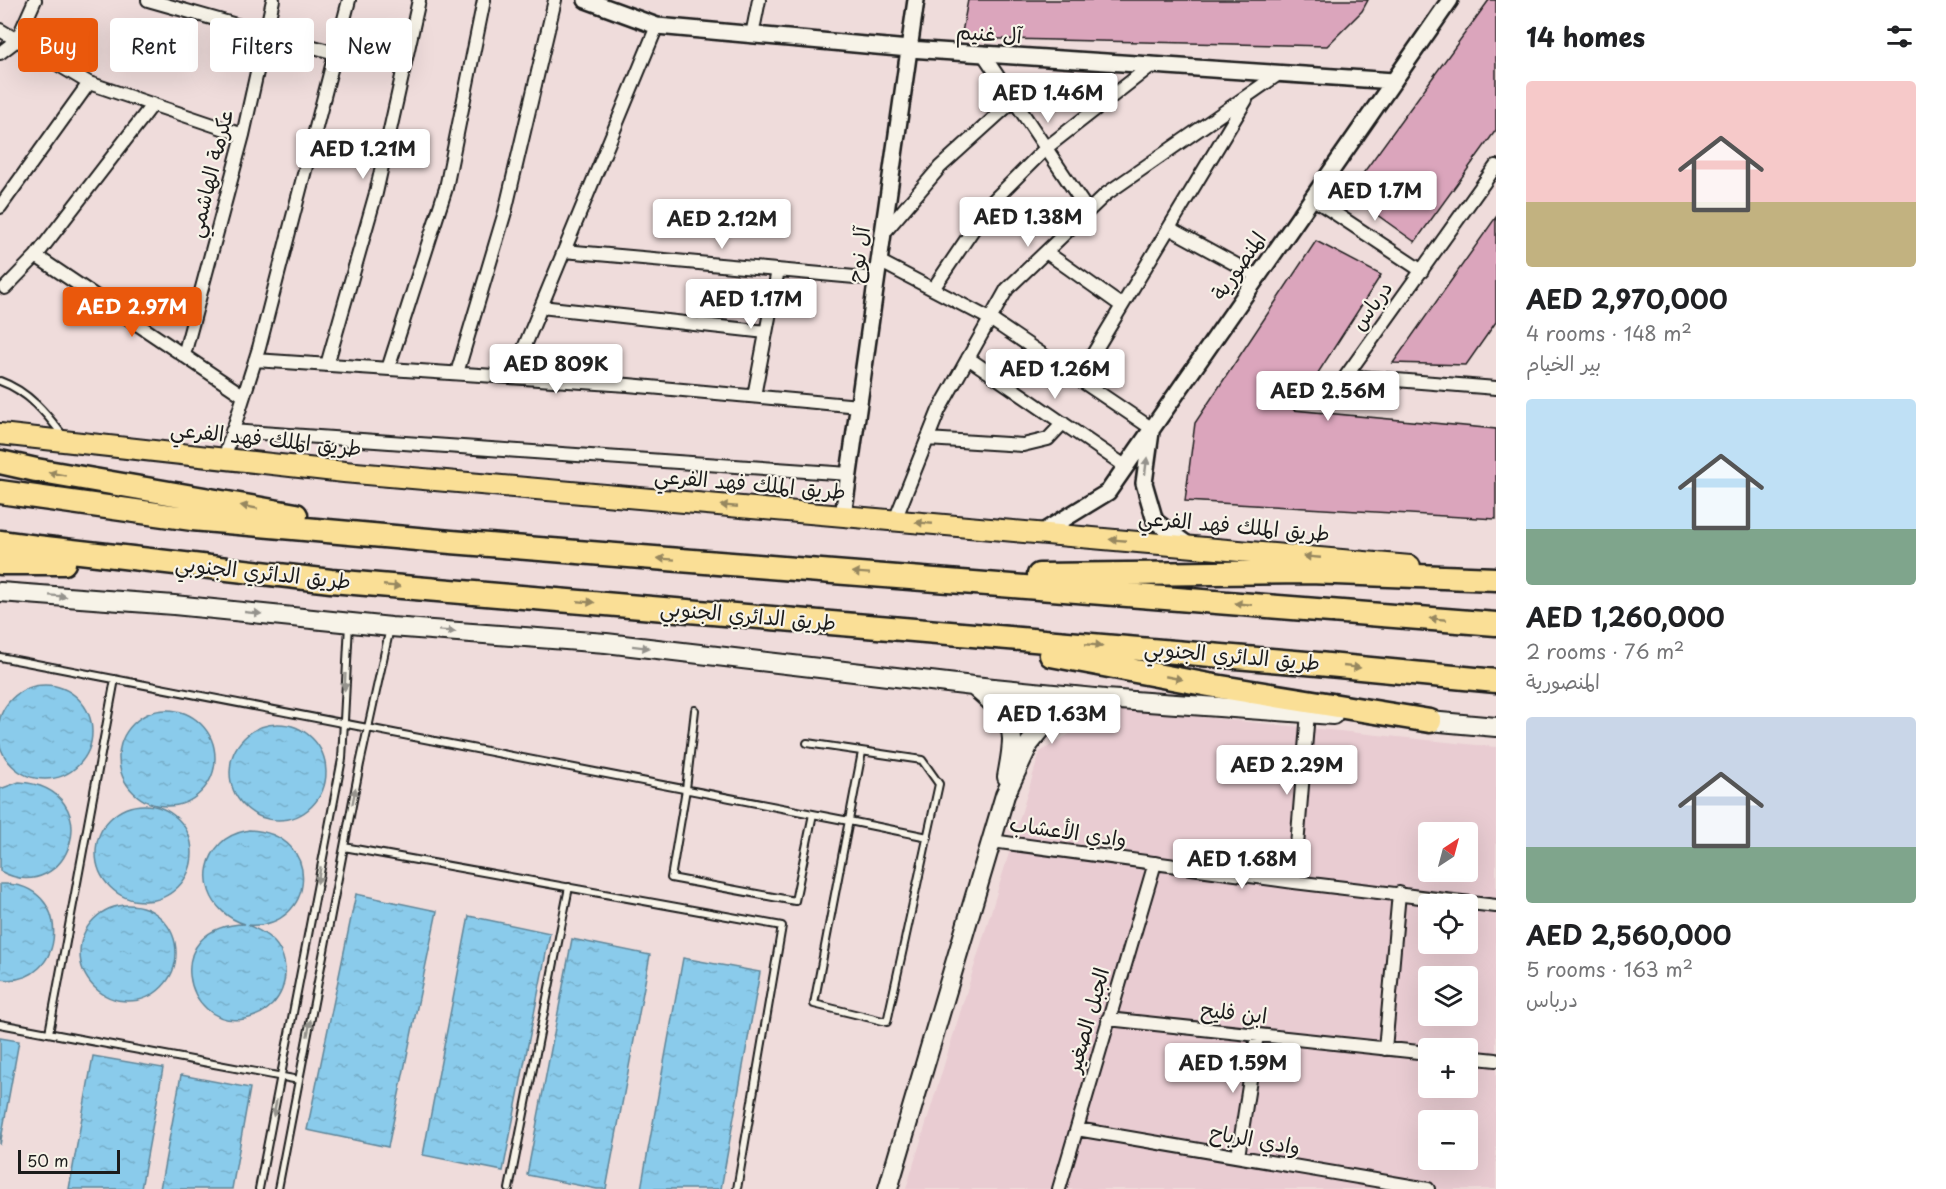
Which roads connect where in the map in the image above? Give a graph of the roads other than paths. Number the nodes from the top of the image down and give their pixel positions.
1 (35, 0) edge
2 (148, 0) edge
3 (273, 0) edge
4 (349, 0) edge
5 (419, 0) edge
6 (484, 0) edge
7 (555, 0) edge
8 (586, 0) edge
9 (759, 0) edge
10 (916, 0) edge
11 (1450, 0) edge
12 (210, 18) edge
13 (269, 18) edge
14 (345, 18) edge
15 (657, 26) junction
16 (0, 30) edge
17 (752, 35) junction
18 (17, 40) junction
19 (909, 49) junction
20 (0, 53) edge
21 (983, 54) junction
22 (1152, 65) junction
23 (257, 72) edge
24 (331, 72) edge
25 (1280, 74) junction
26 (1394, 81) junction
27 (89, 83) junction
28 (1250, 94) junction
29 (1014, 99) junction
30 (153, 104) junction
31 (243, 135) junction
32 (1046, 148) junction
33 (1496, 166) edge
34 (1312, 198) junction
35 (0, 207) edge
36 (1088, 211) junction
37 (1169, 228) junction
38 (883, 234) junction
39 (564, 251) junction
40 (1046, 252) junction
41 (36, 256) junction
42 (879, 261) junction
43 (778, 270) junction
44 (1422, 271) junction
45 (1257, 276) junction
46 (877, 279) junction
47 (5, 288) dead end
48 (933, 289) junction
49 (1122, 306) junction
50 (541, 307) junction
51 (990, 319) junction
52 (766, 332) junction
53 (184, 355) junction
54 (968, 358) junction
55 (255, 360) junction
56 (327, 365) junction
57 (387, 369) junction
58 (457, 373) junction
59 (512, 377) junction
60 (1078, 379) junction
61 (0, 381) edge
62 (1494, 385) edge
63 (244, 396) junction
64 (754, 396) junction
65 (859, 405) junction
66 (1063, 423) junction
67 (1151, 428) junction
68 (232, 431) junction
69 (0, 434) edge
70 (927, 439) junction
71 (69, 442) junction
72 (224, 459) junction
73 (0, 462) edge
74 (1125, 466) junction
75 (849, 474) junction
76 (0, 492) edge
77 (843, 516) junction
78 (895, 520) junction
79 (1041, 533) junction
80 (0, 542) edge
81 (451, 542) junction
82 (1191, 547) junction
83 (0, 563) edge
84 (244, 571) junction
85 (1496, 573) edge
86 (915, 577) junction
87 (1496, 579) edge
88 (0, 591) edge
89 (349, 624) junction
90 (1496, 624) edge
91 (868, 626) junction
92 (390, 627) junction
93 (0, 657) edge
94 (115, 679) junction
95 (1496, 681) edge
96 (973, 686) junction
97 (1105, 699) junction
98 (695, 710) dead end
99 (1308, 713) junction
100 (1430, 721) junction
101 (343, 723) junction
102 (1496, 727) edge
103 (369, 728) junction
104 (807, 743) dead end
105 (862, 752) junction
106 (686, 789) junction
107 (1005, 795) junction
108 (813, 814) junction
109 (849, 820) junction
110 (928, 837) junction
111 (992, 841) junction
112 (344, 847) junction
113 (1155, 863) junction
114 (1294, 882) junction
115 (569, 887) junction
116 (1400, 893) junction
117 (1496, 906) edge
118 (1108, 1019) junction
119 (0, 1024) edge
120 (49, 1033) junction
121 (1257, 1035) junction
122 (1385, 1049) junction
123 (1418, 1052) edge
124 (1478, 1058) edge
125 (1496, 1060) edge
126 (281, 1077) junction
127 (299, 1080) junction
128 (1077, 1129) junction
129 (1238, 1156) junction
130 (259, 1189) edge
131 (278, 1189) edge
132 (509, 1189) edge
133 (737, 1189) edge
134 (888, 1189) edge
135 (1059, 1189) edge
136 (1428, 1189) edge

1 - 18 street
2 - 12 street
3 - 13 street, عكرمة الهاشمي
4 - 14 street
5 - 56 street
6 - 57 street
7 - 58 street
8 - 15 street, آل غنيم
9 - 17 street
10 - 19 street, آل نوح
11 - 26 street, المنصورية
15 - 17 street, آل غنيم
15 - 39 street
16 - 18 street
17 - 19 street, آل غنيم
18 - 20 street
18 - 27 street
19 - 21 street, آل غنيم
19 - 38 street, آل نوح
21 - 22 street, آل غنيم
21 - 29 street
22 - 25 street, آل غنيم
22 - 32 street
23 - 31 street, عكرمة الهاشمي
24 - 55 street
25 - 26 street, آل غنيم
25 - 28 street
26 - 34 street, المنصورية
27 - 30 street
27 - 35 street
28 - 36 street
28 - 37 street
29 - 32 street
29 - 38 street
30 - 31 street
30 - 41 street
31 - 53 street, عكرمة الهاشمي
32 - 36 street
32 - 48 street
33 - 44 street, درباس
34 - 44 street
34 - 45 street, المنصورية
36 - 40 street
37 - 45 street
37 - 49 street
38 - 42 street, آل نوح
39 - 43 street
39 - 50 street
40 - 49 street
40 - 51 street
41 - 47 street
41 - 53 street
42 - 46 street, آل نوح
42 - 48 street
43 - 46 street
43 - 52 street
44 - 62 street, درباس
45 - 67 street, المنصورية
46 - 65 street, آل نوح
48 - 51 street
49 - 60 street
50 - 52 street
50 - 59 street
51 - 54 street
51 - 60 street
52 - 64 street
53 - 63 street
54 - 66 street
54 - 70 street
55 - 56 street
55 - 63 street
56 - 57 street
57 - 58 street
58 - 59 street
59 - 64 street
60 - 67 street
61 - 71 lane
63 - 68 street
64 - 65 street
65 - 75 street, آل نوح
66 - 70 street
66 - 74 street
67 - 74 street, المنصورية
82 -> 67 street
68 - 72 street
68 - 75 street
69 - 71 main road, طريق الملك فهد الفرعي
70 - 78 street
71 - 72 main road, طريق الملك فهد الفرعي
77 -> 72 main road, طريق الملك فهد الفرعي
81 -> 73 highway
74 - 79 street, المنصورية
75 - 77 street, آل نوح
76 - 81 highway
77 - 78 main road, طريق الملك فهد الفرعي
79 -> 78 main road, طريق الملك فهد الفرعي
82 -> 79 main road, طريق الملك فهد الفرعي
80 - 84 highway, طريق الدائري الجنوبي
86 -> 81 highway
85 -> 82 main road, طريق الملك فهد الفرعي
83 - 84 highway
84 -> 91 highway, طريق الدائري الجنوبي
86 - 87 highway
90 -> 86 highway
88 -> 89 main road
89 - 92 main road
89 -> 101 lane
91 -> 95 highway, طريق الدائري الجنوبي
91 -> 100 highway
92 -> 96 main road
92 - 103 lane
93 - 94 lane
94 - 101 lane
94 - 120 lane
96 - 97 main road
96 - 107 main road
97 - 99 main road
97 - 107 main road
98 - 106 lane
99 - 100 main road
99 - 114 street
100 - 102 main road
101 - 103 lane
101 -> 126 lane
103 - 106 lane
112 -> 103 lane
104 - 105 lane
105 - 109 lane
105 - 110 lane
106 - 108 lane
106 - 108 lane
107 - 111 main road
108 - 109 lane
109 - 110 lane
109 - 110 lane
111 - 113 street, وادي الأعشاب
111 - 134 main road
112 - 115 lane
127 -> 112 lane
113 - 114 street, وادي الأعشاب
113 - 118 street, الجبل الصغير
114 - 116 street, وادي الأعشاب
115 - 132 lane
115 - 133 lane
116 - 117 street, وادي الأعشاب
116 - 122 street
118 - 121 street, ابن فليح
118 - 128 street, الجبل الصغير
119 - 120 lane
120 - 126 lane
121 - 122 street, ابن فليح
121 - 129 street
122 - 123 street, ابن فليح
124 - 125 street
126 - 127 lane
126 -> 130 lane
127 - 131 lane
128 - 129 street, وادي الرباح
128 - 135 street, الجبل الصغير
129 - 136 street, وادي الرباح

